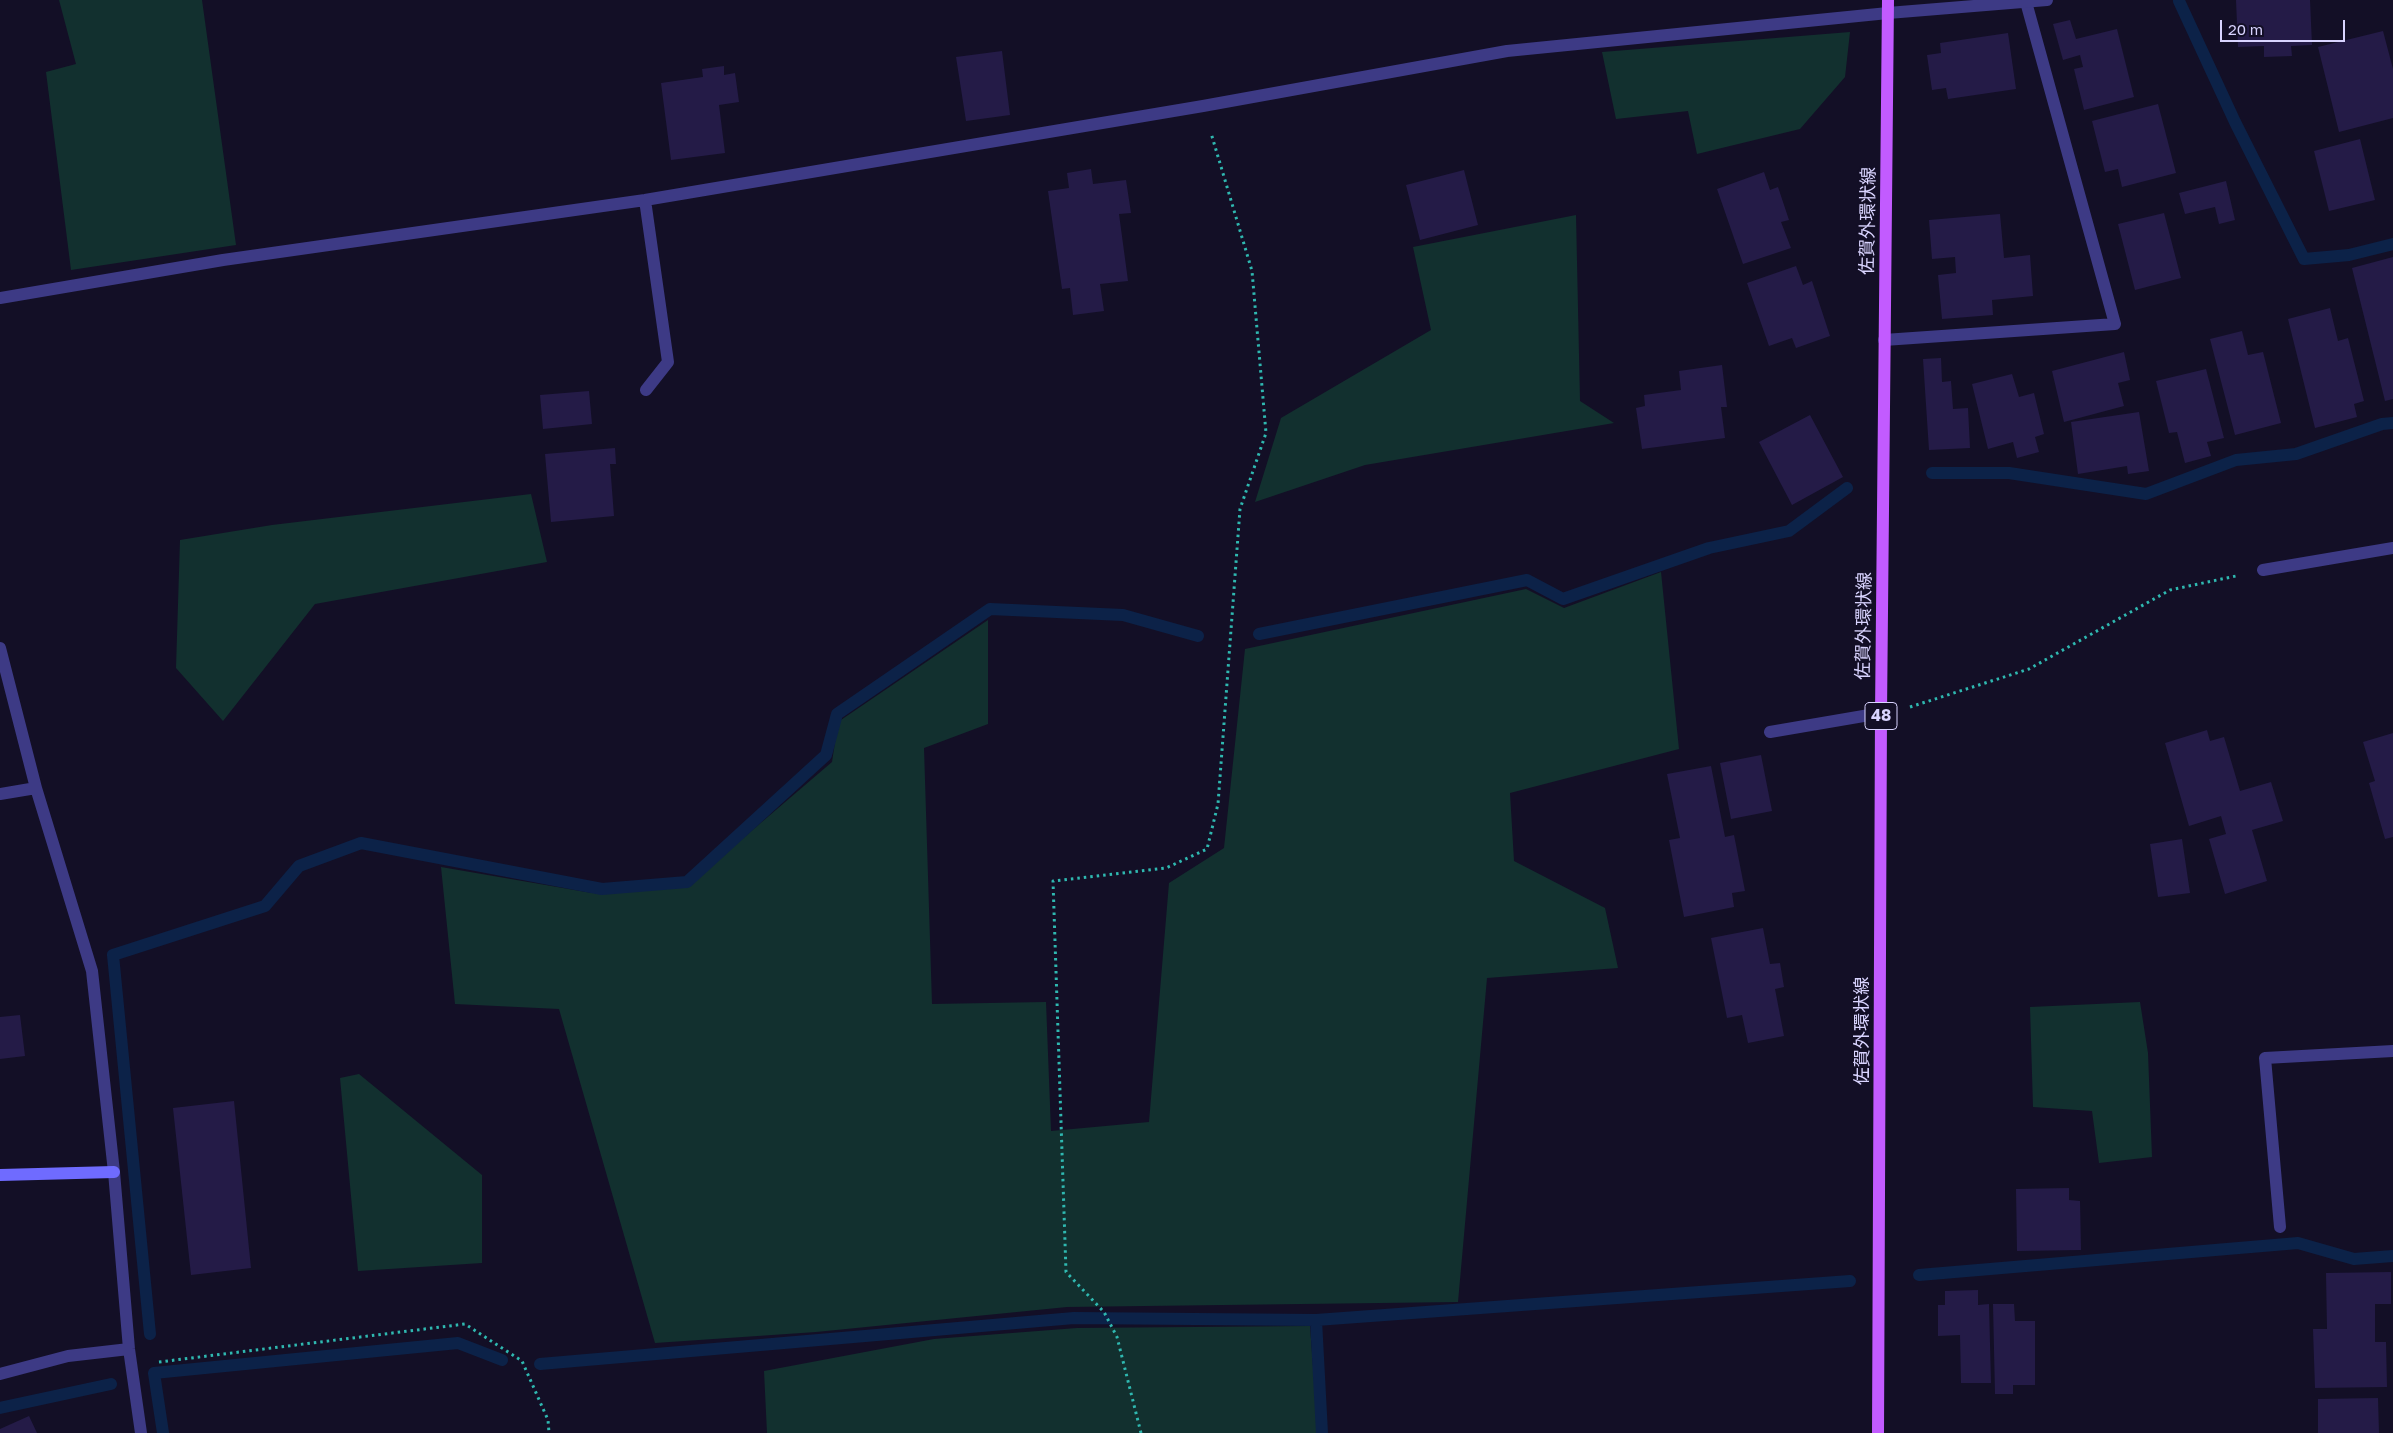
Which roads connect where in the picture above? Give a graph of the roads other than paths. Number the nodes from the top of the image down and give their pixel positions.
1 (2047, 0) edge
2 (2026, 2) junction
3 (1888, 6) edge
4 (645, 200) junction
5 (0, 298) edge
6 (1884, 340) junction
7 (646, 390) dead end
8 (2393, 548) edge
9 (2263, 570) road end
10 (0, 648) edge
11 (1881, 713) junction
12 (1770, 732) dead end
13 (36, 788) junction
14 (0, 794) edge
15 (2393, 1051) edge
16 (114, 1172) junction
17 (0, 1175) edge
18 (2280, 1227) dead end
19 (129, 1348) junction
20 (0, 1374) edge
21 (140, 1433) edge
22 (1878, 1433) edge

1 - 2 street
2 - 3 street
2 - 6 street
3 - 4 street
3 - 6 main road, 佐賀外環状線 / 48
4 - 5 street
4 - 7 street
6 - 11 main road, 佐賀外環状線 / 48
8 - 9 street
10 - 13 street
11 - 12 street
11 - 22 main road, 佐賀外環状線 / 48
13 - 14 street
13 - 16 street
15 - 18 street
16 - 17 street
16 - 19 street
19 - 20 street
19 - 21 street

